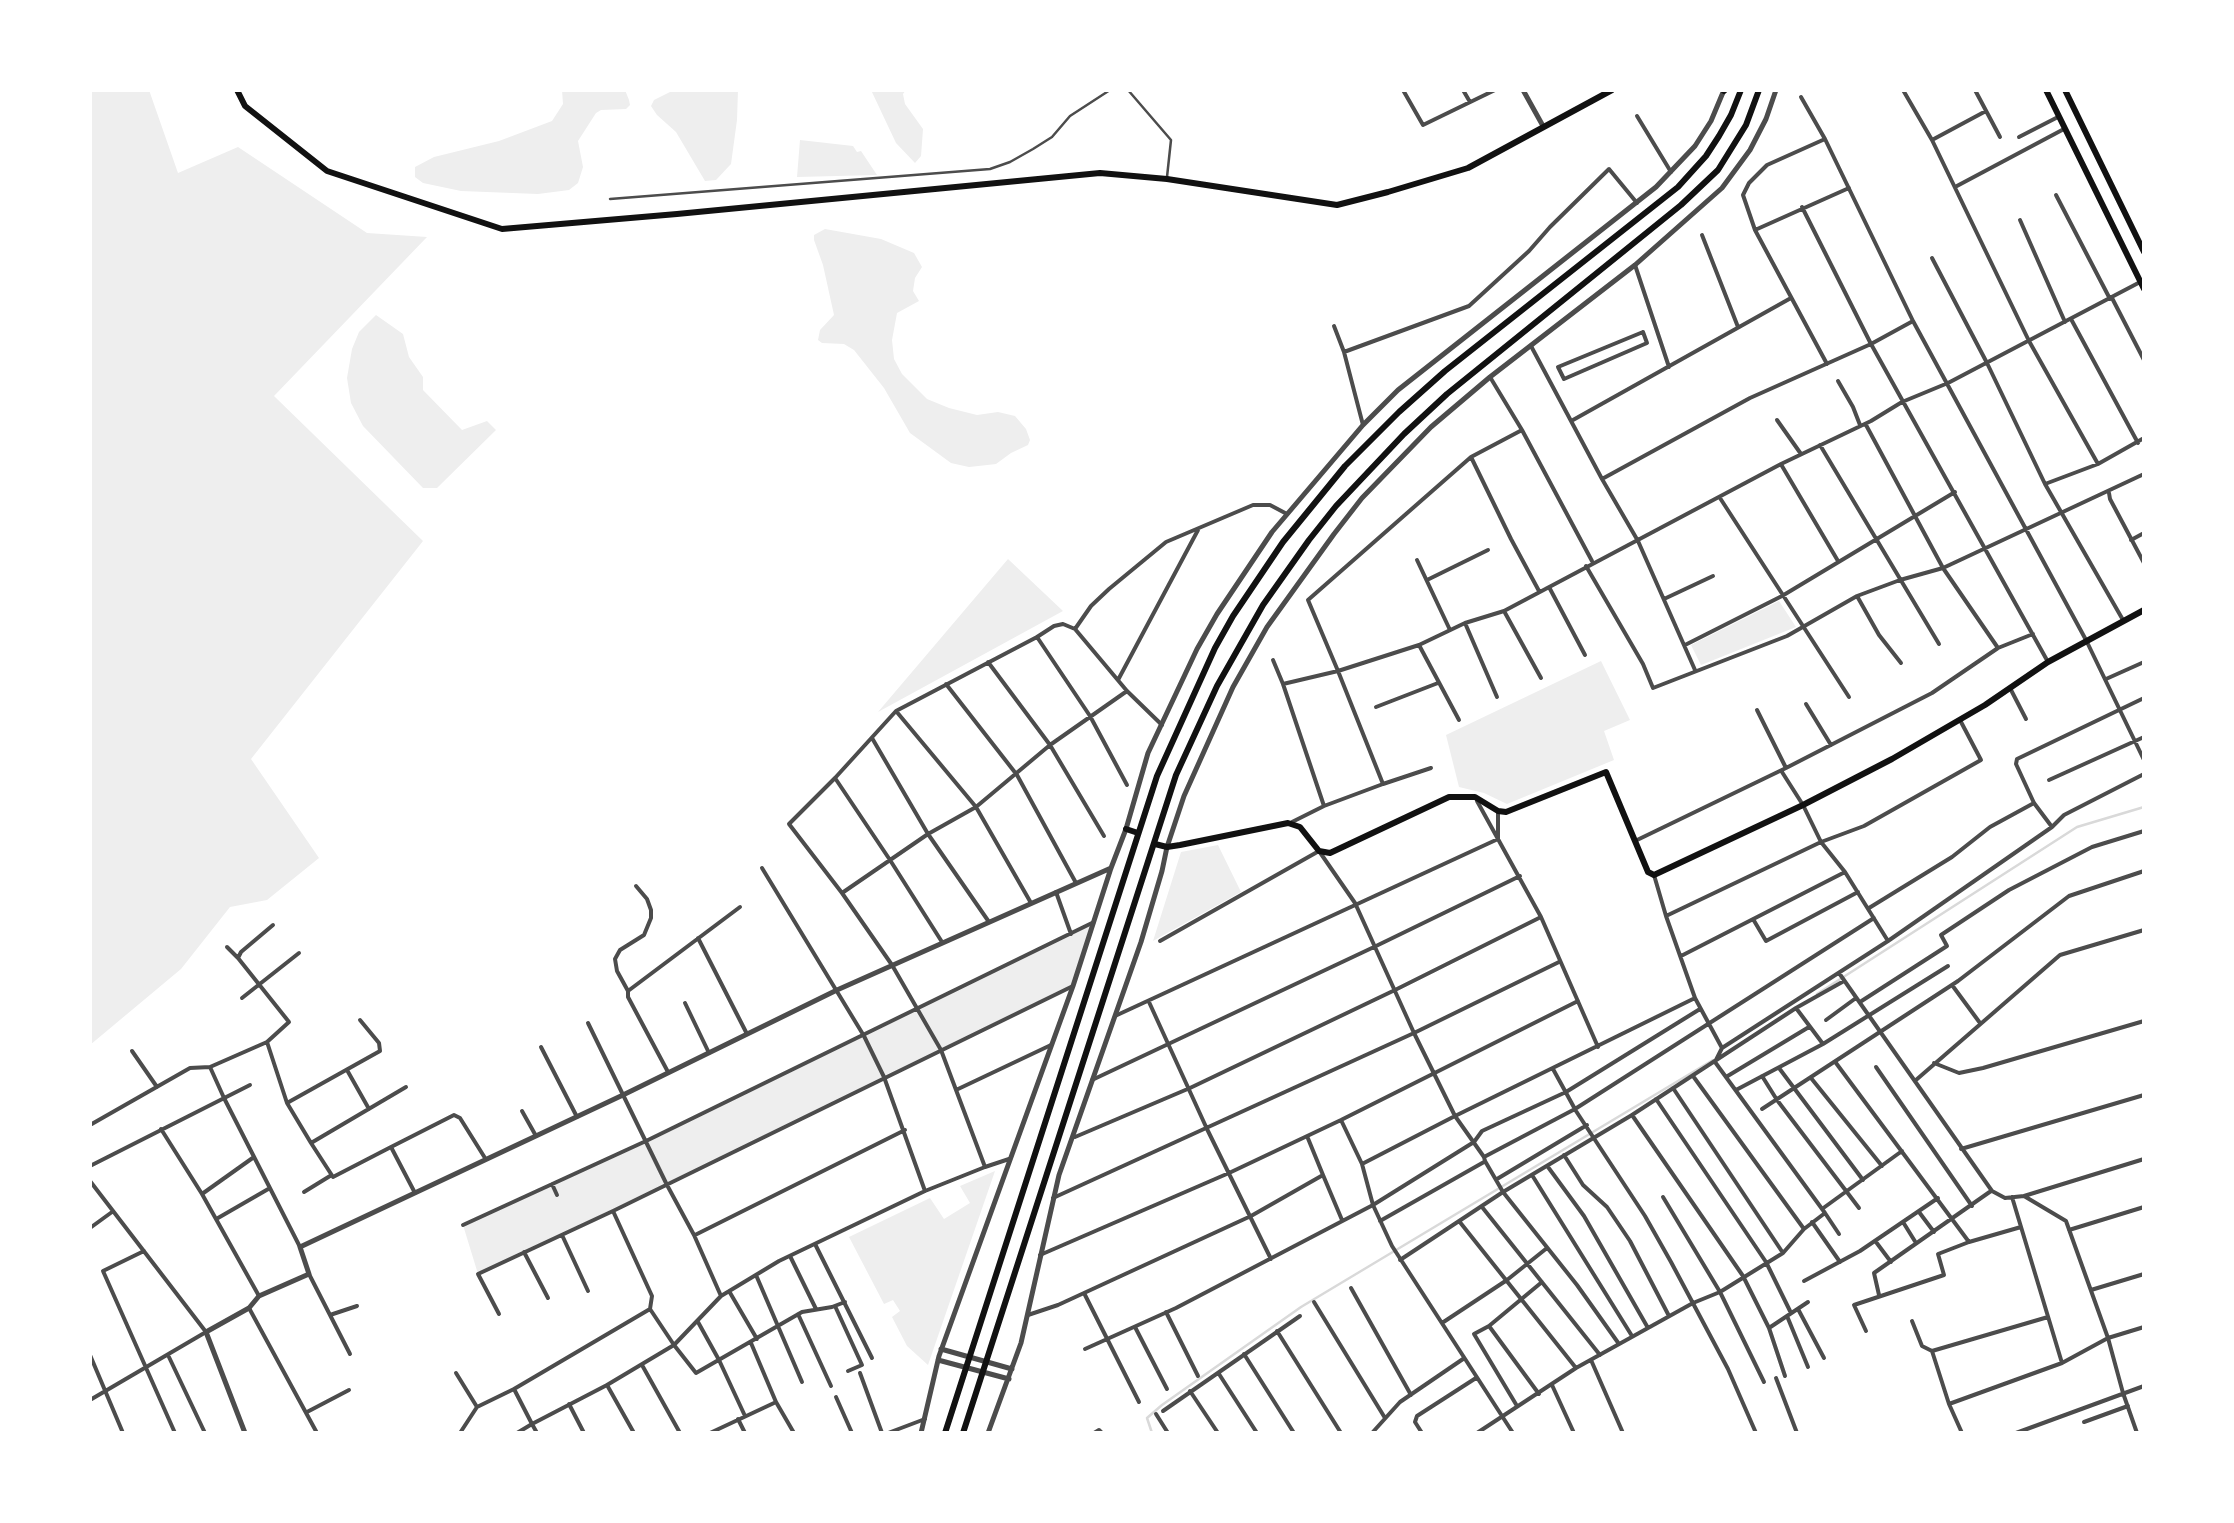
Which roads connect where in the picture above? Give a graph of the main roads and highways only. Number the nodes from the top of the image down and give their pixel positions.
1 (237, 90) edge
2 (1612, 90) edge
3 (1741, 90) edge
4 (1759, 90) edge
5 (2046, 90) edge
6 (2065, 90) edge
7 (2144, 252) edge
8 (2143, 283) edge
9 (2144, 610) edge
10 (1126, 830) road end
11 (1138, 833) junction
12 (1155, 844) junction
13 (944, 1433) edge
14 (963, 1433) edge

1 - 2 main road
3 - 11 main road
4 - 12 main road
5 - 8 main road
6 - 7 main road
9 - 12 main road
10 - 11 main road
11 - 13 main road
12 - 14 main road

